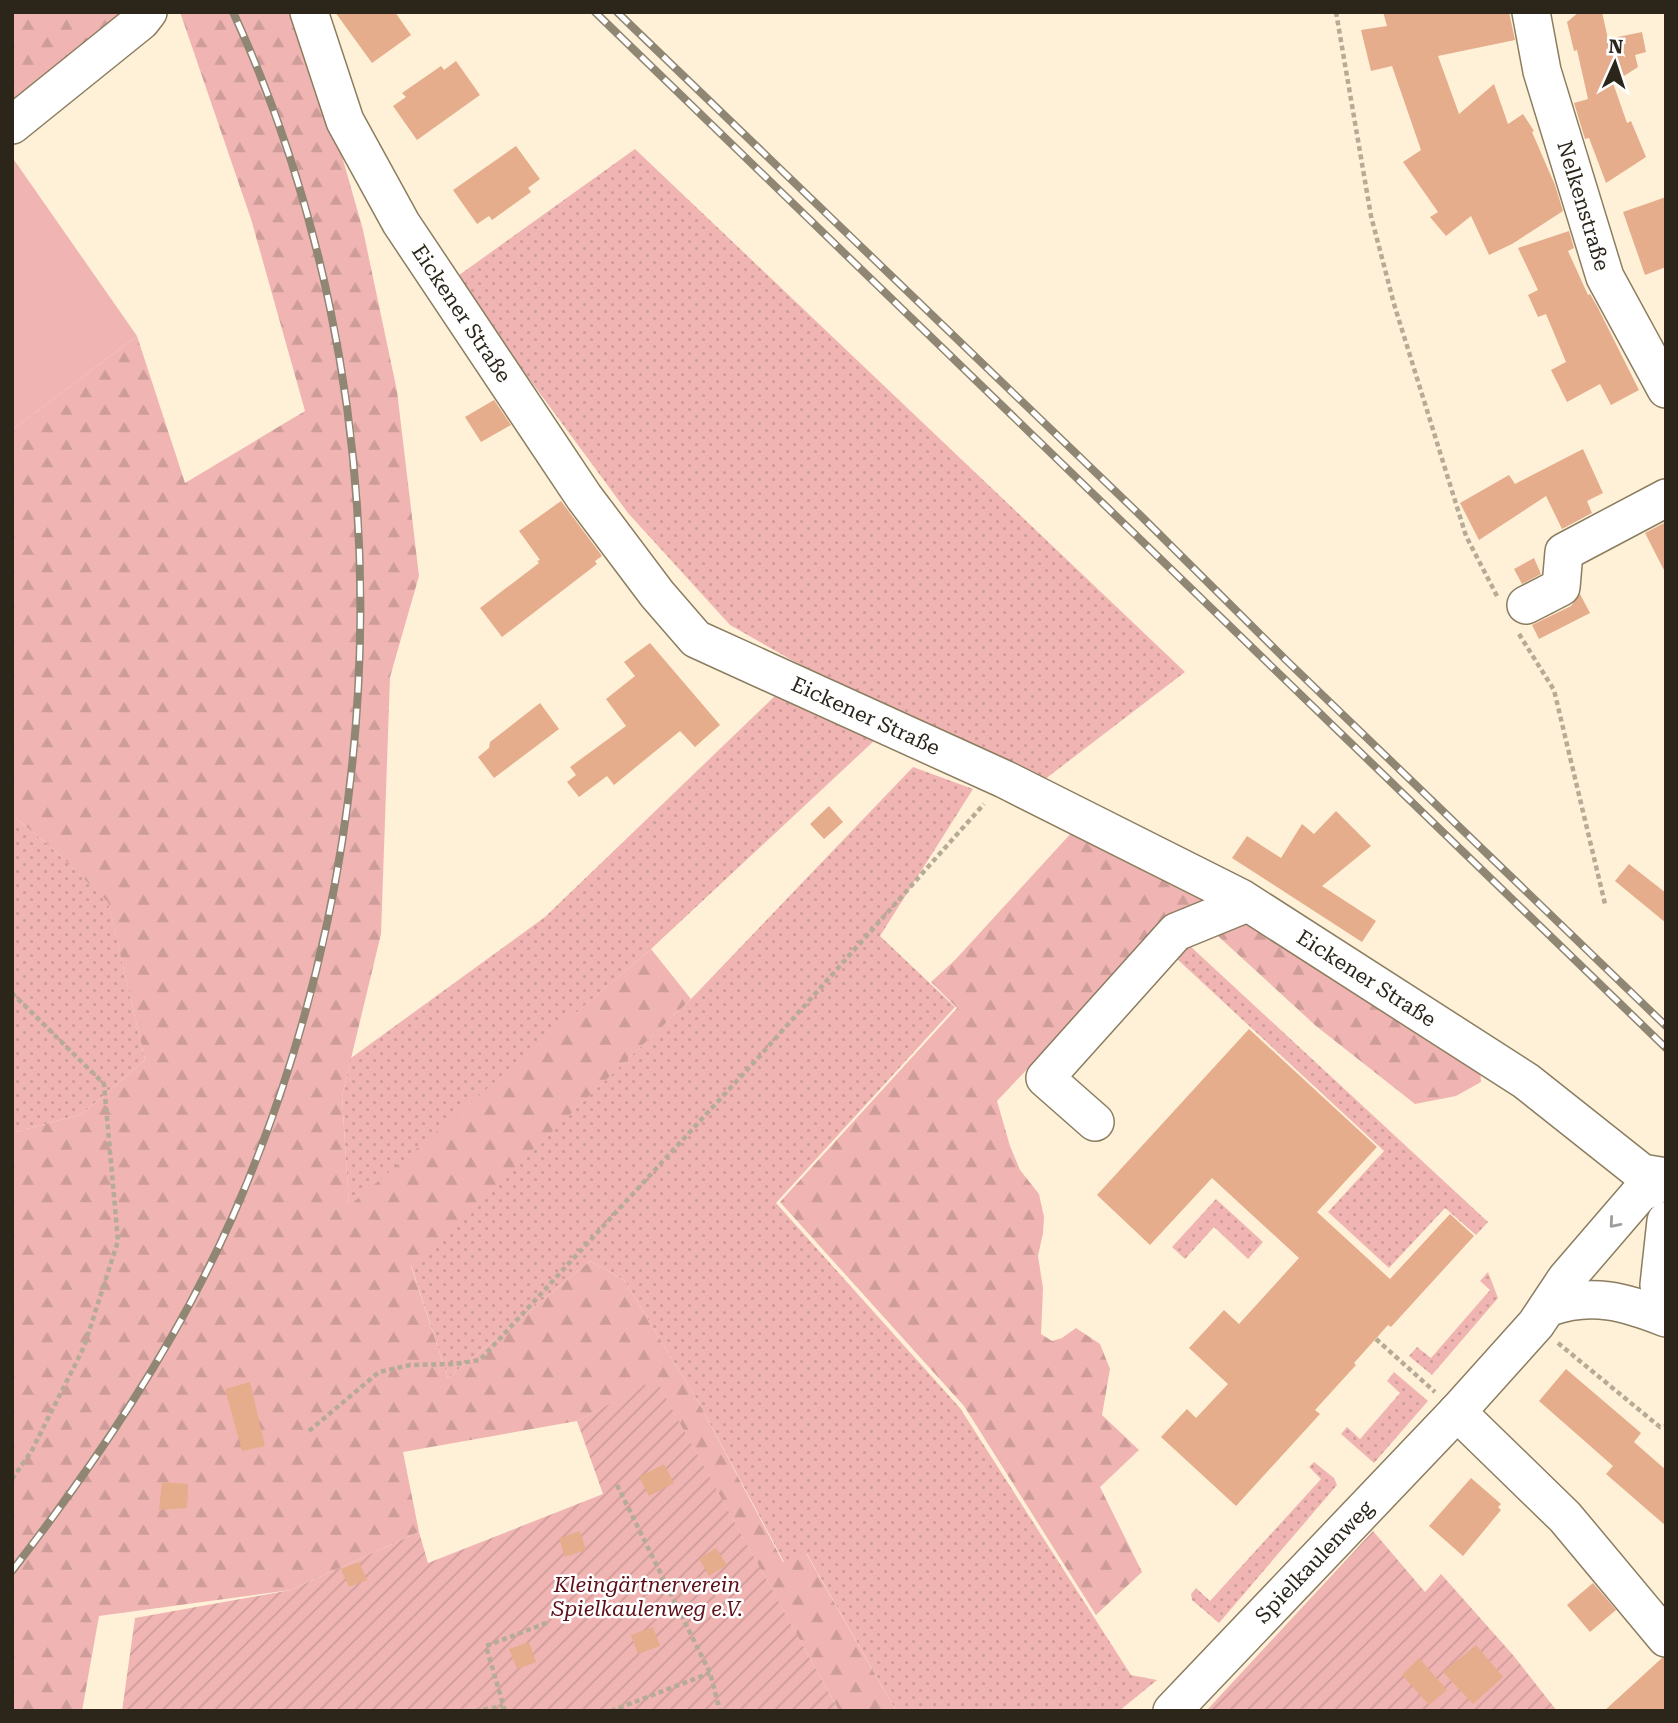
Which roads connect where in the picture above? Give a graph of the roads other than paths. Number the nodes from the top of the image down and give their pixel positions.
1 (148, 12) edge
2 (309, 12) edge
3 (1531, 12) edge
4 (12, 125) edge
5 (1666, 389) edge
6 (1666, 498) edge
7 (1513, 610) road end
8 (1247, 903) junction
9 (1095, 1122) dead end
10 (1666, 1179) edge
11 (1666, 1220) edge
12 (1543, 1315) junction
13 (1666, 1317) edge
14 (1457, 1412) junction
15 (1666, 1638) edge
16 (1172, 1711) edge

1 - 4 street
2 - 8 street, Eickener Straße
3 - 5 street, Nelkenstraße
6 - 7 street
8 - 9 street
8 - 10 street, Eickener Straße
10 -> 12 street, Spielkaulenweg
11 - 13 street
12 - 13 street
12 - 14 street, Spielkaulenweg
14 - 15 street
14 - 16 street, Spielkaulenweg

